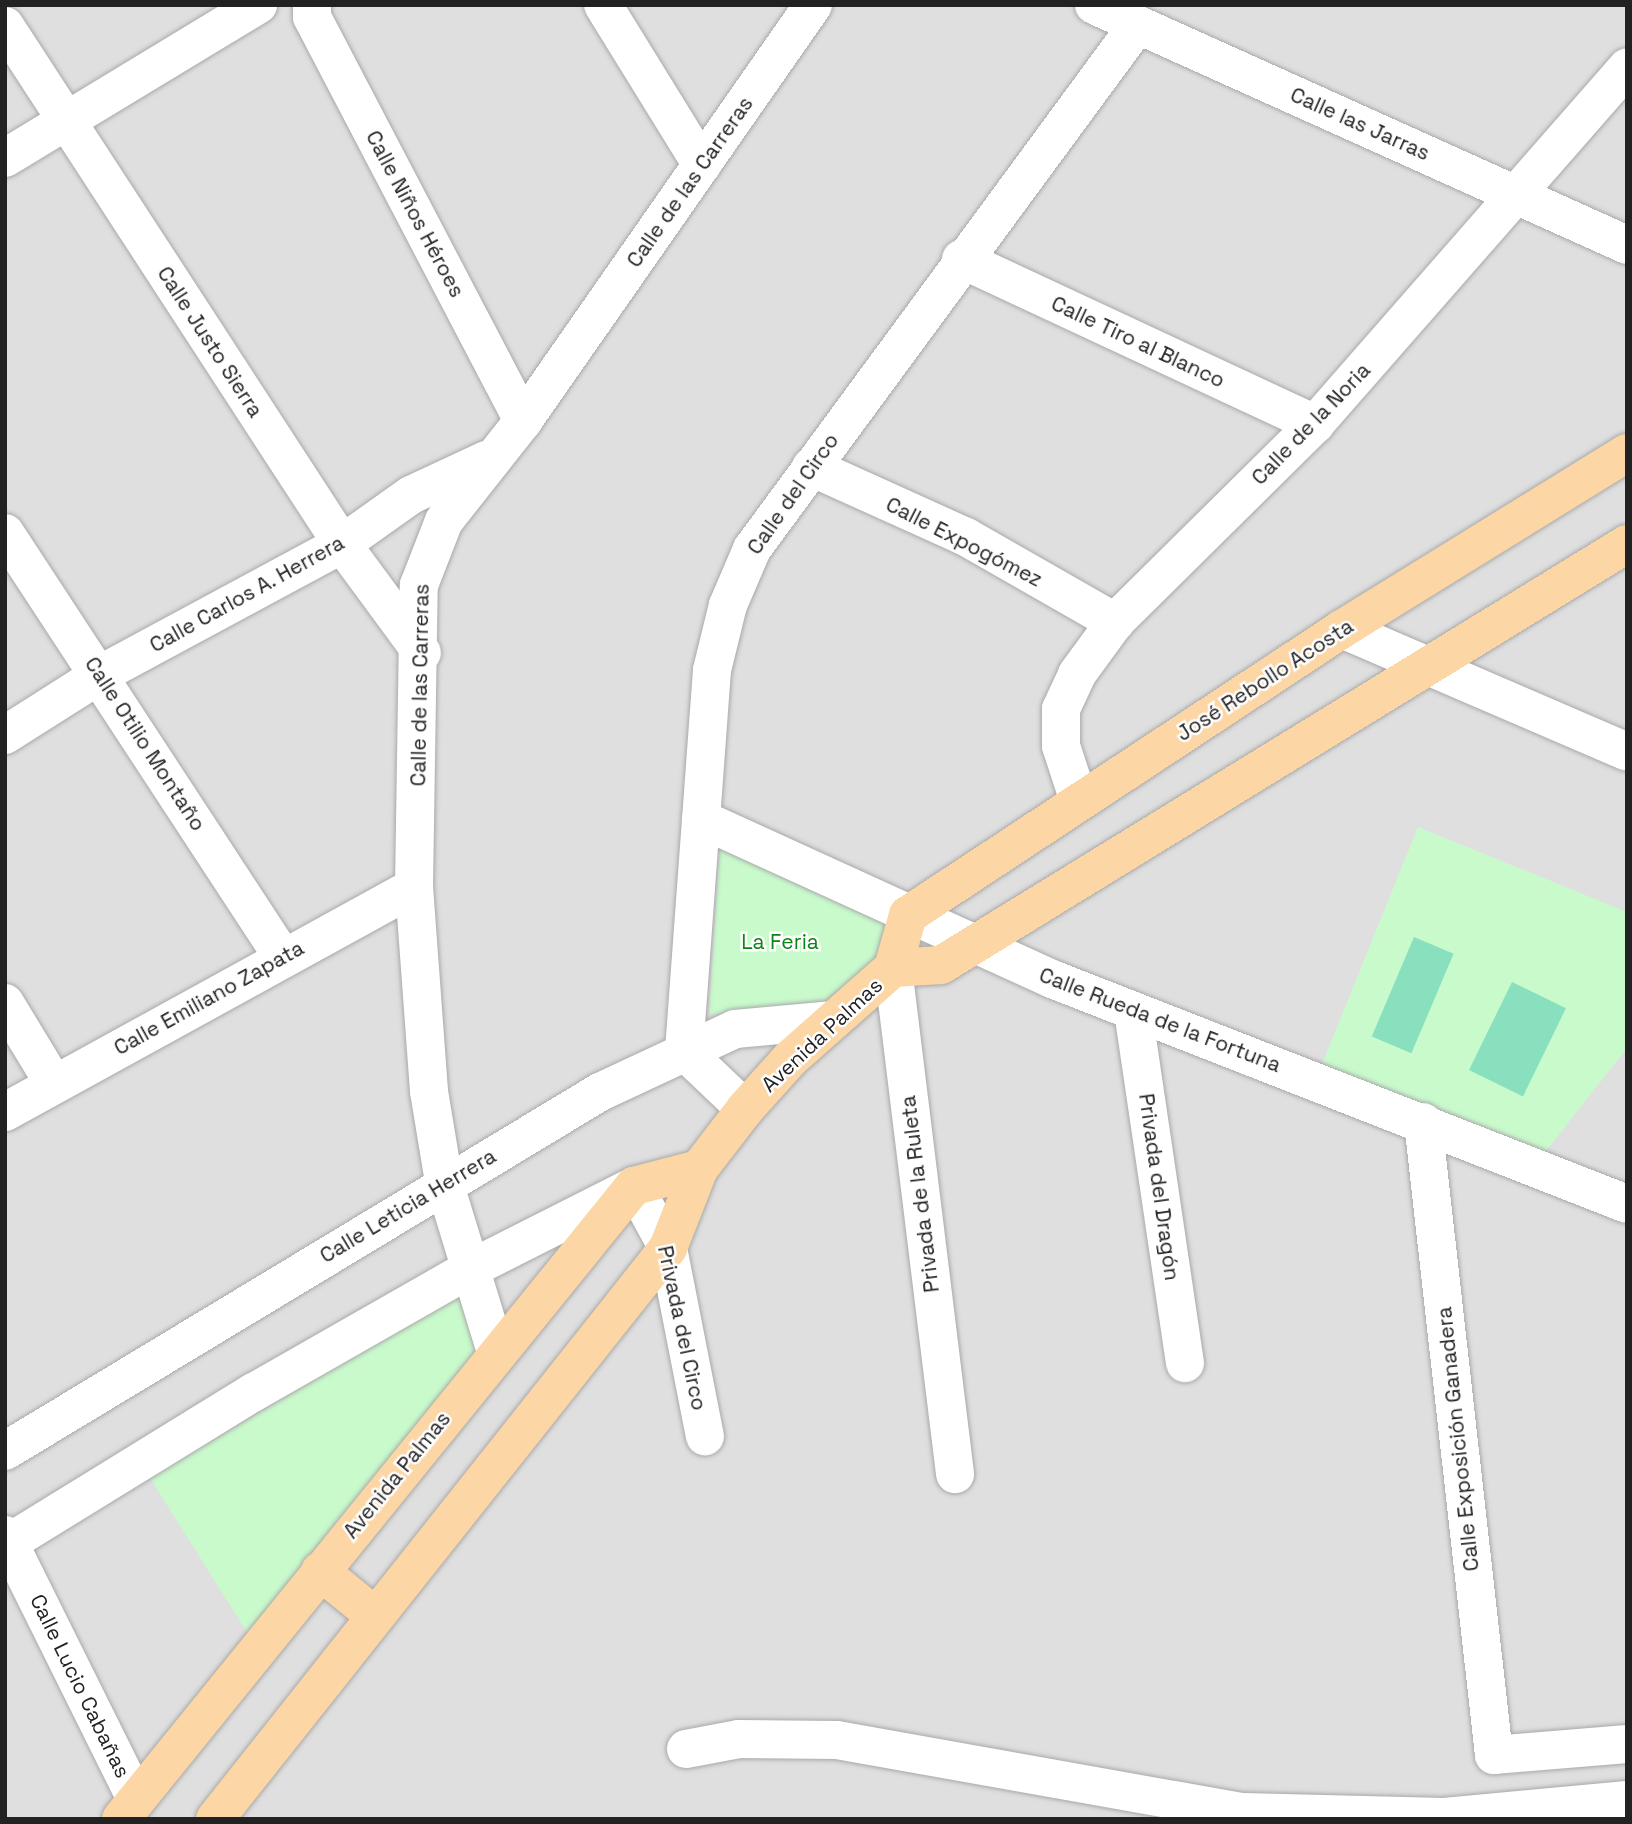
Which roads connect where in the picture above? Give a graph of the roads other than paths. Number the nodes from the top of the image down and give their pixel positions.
1 (258, 5) edge
2 (312, 5) edge
3 (603, 5) edge
4 (813, 5) edge
5 (1094, 5) edge
6 (5, 26) edge
7 (1136, 27) junction
8 (1627, 67) edge
9 (64, 117) junction
10 (5, 158) edge
11 (702, 165) junction
12 (1521, 194) junction
13 (1627, 245) edge
14 (961, 259) junction
15 (523, 421) junction
16 (1315, 424) junction
17 (1627, 453) edge
18 (491, 458) junction
19 (811, 467) junction
20 (5, 533) edge
21 (342, 544) junction
22 (1627, 544) edge
23 (1115, 622) junction
24 (1342, 629) junction
25 (422, 653) junction
26 (1423, 668) junction
27 (101, 674) junction
28 (5, 734) edge
29 (1627, 752) edge
30 (1079, 801) junction
31 (701, 819) junction
32 (414, 887) junction
33 (908, 915) junction
34 (972, 945) junction
35 (282, 956) junction
36 (893, 968) junction
37 (5, 1003) edge
38 (1133, 1011) junction
39 (834, 1020) junction
40 (684, 1051) junction
41 (54, 1084) junction
42 (745, 1109) junction
43 (5, 1112) edge
44 (1423, 1122) junction
45 (699, 1169) junction
46 (444, 1182) junction
47 (634, 1186) junction
48 (1627, 1204) edge
49 (668, 1248) junction
50 (470, 1269) junction
51 (496, 1352) junction
52 (1185, 1363) dead end
53 (705, 1436) dead end
54 (5, 1451) edge
55 (955, 1474) dead end
56 (7, 1541) edge
57 (320, 1571) junction
58 (375, 1616) junction
59 (1627, 1744) edge
60 (686, 1749) dead end
61 (1627, 1800) edge
62 (129, 1809) edge
63 (215, 1819) edge

1 - 9 street
2 - 15 street, Calle Niños Héroes
3 - 11 street
4 - 11 street, Calle de las Carreras
5 - 7 street, Calle las Jarras
6 - 9 street, Calle Justo Sierra
7 - 12 street, Calle las Jarras
7 - 14 street, Calle del Circo
8 - 12 street, Calle de la Noria
9 - 10 street
9 - 21 street, Calle Justo Sierra
11 - 15 street, Calle de las Carreras
12 - 13 street, Calle las Jarras
12 - 16 street, Calle de la Noria
14 - 16 street, Calle Tiro al Blanco
14 - 19 street, Calle del Circo
15 - 18 street, Calle de las Carreras
16 - 23 street, Calle de la Noria
17 - 24 main road, José Rebollo Acosta
18 - 21 street, Calle Carlos A. Herrera
18 - 25 street, Calle de las Carreras
19 - 23 street, Calle Expogómez
19 - 31 street, Calle del Circo
20 - 27 street, Calle Otilio Montaño
21 - 25 street, Calle Justo Sierra
21 - 27 street, Calle Carlos A. Herrera
22 - 26 main road
23 - 30 street, Calle de la Noria
24 - 26 street
24 - 30 main road, José Rebollo Acosta
25 - 32 street, Calle de las Carreras
26 - 29 street
26 - 34 main road
27 - 28 street, Calle Carlos A. Herrera
27 - 35 street, Calle Otilio Montaño
30 - 33 main road, José Rebollo Acosta
31 - 33 street, Calle Rueda de la Fortuna
31 - 40 street, Calle del Circo
32 - 35 street, Calle Emiliano Zapata
32 - 46 street, Calle de las Carreras
33 - 34 street, Calle Rueda de la Fortuna
33 - 36 main road, Avenida Palmas
34 - 36 main road, Avenida Palmas
34 - 38 street, Calle Rueda de la Fortuna
35 - 41 street, Calle Emiliano Zapata
36 - 39 main road, Avenida Palmas
36 - 55 street, Privada de la Ruleta
37 - 41 street
38 - 44 street, Calle Rueda de la Fortuna
38 - 52 street, Privada del Dragón
39 - 40 street, Calle Leticia Herrera
39 - 42 main road, Avenida Palmas
40 - 42 street
40 - 46 street, Calle Leticia Herrera
41 - 43 street, Calle Emiliano Zapata
42 - 45 main road, Avenida Palmas
44 - 48 street, Calle Rueda de la Fortuna
44 - 59 street, Calle Exposición Ganadera
45 - 47 main road
45 - 49 main road, Avenida Palmas
46 - 50 street, Calle de las Carreras
46 - 54 street, Calle Leticia Herrera
47 - 49 street, Privada del Circo
47 - 50 street
47 - 51 main road, Avenida Palmas
49 - 53 street, Privada del Circo
49 - 58 main road, Avenida Palmas
50 - 51 street, Calle de las Carreras
50 - 56 street
51 - 57 main road, Avenida Palmas
56 - 62 street, Calle Lucio Cabañas
57 - 58 main road
57 - 62 main road, Avenida Palmas
58 - 63 main road, Avenida Palmas
60 - 61 street

